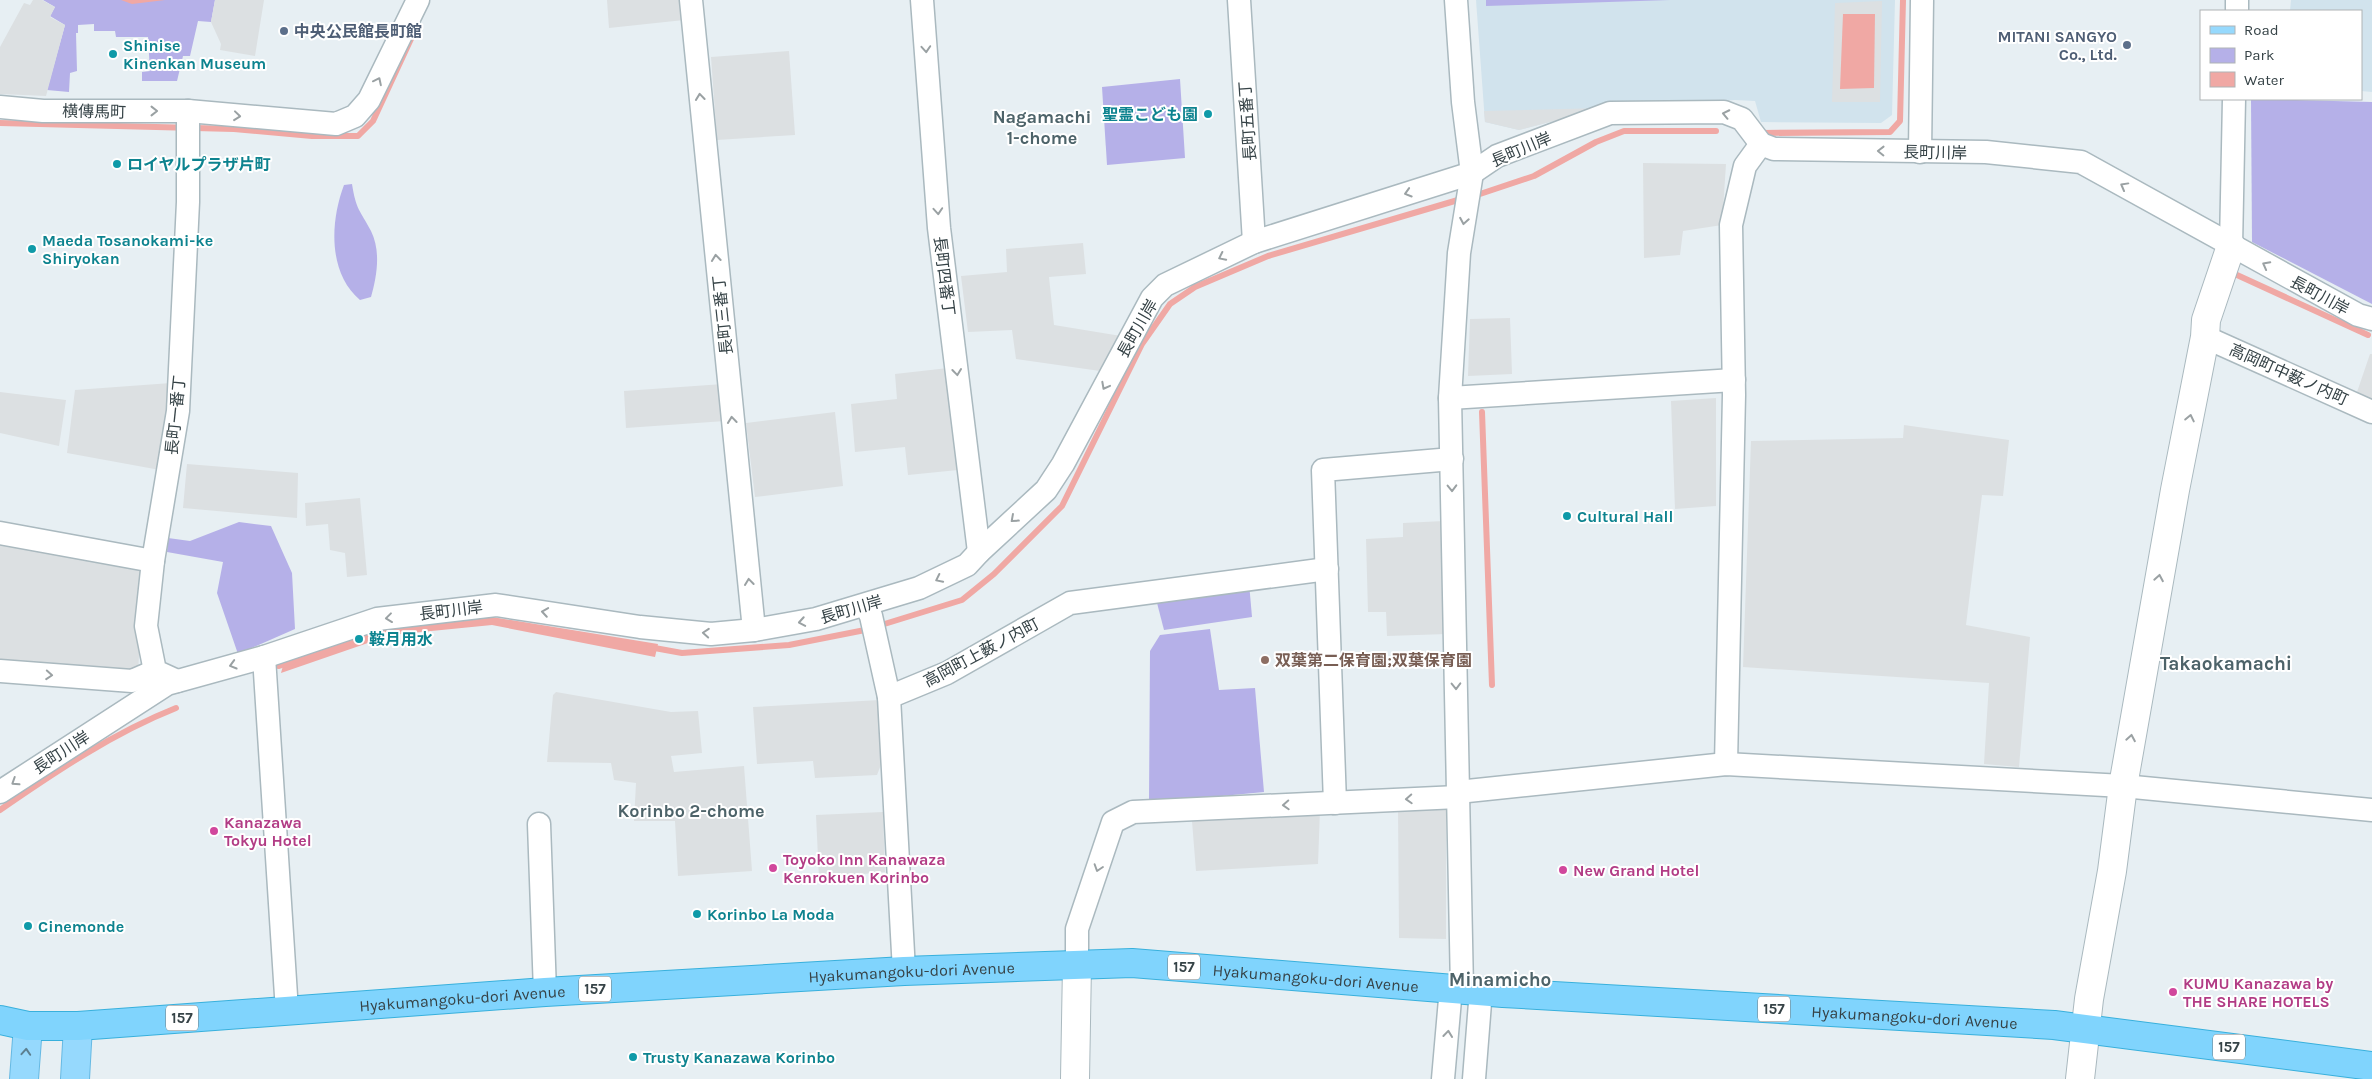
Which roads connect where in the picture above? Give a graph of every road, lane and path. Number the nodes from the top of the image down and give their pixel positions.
1 (418, 0) edge
2 (691, 0) edge
3 (922, 0) edge
4 (1239, 0) edge
5 (1456, 0) edge
6 (1922, 0) edge
7 (2234, 100) edge
8 (0, 107) edge
9 (188, 121) junction
10 (1761, 144) junction
11 (1920, 152) junction
12 (1472, 173) junction
13 (1254, 242) junction
14 (2231, 246) junction
15 (2372, 319) edge
16 (2205, 337) junction
17 (1734, 380) junction
18 (1450, 398) junction
19 (2372, 412) edge
20 (1452, 459) junction
21 (0, 533) edge
22 (979, 552) junction
23 (153, 561) junction
24 (1327, 569) junction
25 (868, 611) junction
26 (754, 630) junction
27 (264, 668) junction
28 (0, 671) edge
29 (155, 671) junction
30 (177, 681) junction
31 (889, 697) junction
32 (1726, 764) junction
33 (2122, 786) junction
34 (0, 792) edge
35 (1458, 794) junction
36 (1335, 803) junction
37 (2372, 810) edge
38 (539, 824) dead end
39 (1077, 965) junction
40 (904, 971) junction
41 (1465, 989) junction
42 (544, 992) junction
43 (287, 1011) junction
44 (0, 1020) edge
45 (28, 1026) junction
46 (78, 1026) junction
47 (2086, 1028) junction
48 (2372, 1066) edge
49 (24, 1079) edge
50 (75, 1079) edge
51 (1074, 1079) edge
52 (1443, 1079) edge
53 (1474, 1079) edge
54 (2080, 1079) edge

9 -> 1 street, 横傳馬町
26 -> 2 street, 長町三番丁
3 -> 22 street, 長町四番丁
4 - 13 street, 長町五番丁
5 - 12 street
6 - 11 street
7 - 14 street
8 -> 9 street, 横傳馬町
9 - 23 street, 長町一番丁
11 -> 10 street, 長町川岸
10 -> 12 street, 長町川岸
10 - 17 street
14 -> 11 street, 長町川岸
12 -> 13 street, 長町川岸
12 -> 18 street
13 -> 22 street, 長町川岸
15 -> 14 street, 長町川岸
14 - 16 street
16 - 19 street, 高岡町中薮ノ内町
33 -> 16 street
17 - 18 street
17 - 32 street
18 - 20 street
20 - 24 street
20 -> 35 street
21 - 23 street
22 -> 25 street, 長町川岸
23 - 29 street, 長町一番丁
24 - 31 street, 高岡町上薮ノ内町
24 - 36 street
25 -> 26 street, 長町川岸
25 - 31 street
26 -> 27 street, 長町川岸
27 -> 30 street, 長町川岸
27 - 43 street
28 -> 29 street
29 - 30 street
30 -> 34 street, 長町川岸
31 - 40 street
32 - 33 street
32 - 35 street
33 - 37 street
33 - 47 street
35 -> 36 street
35 - 41 street
36 -> 39 street
38 - 42 street
39 - 40 highway, Hyakumangoku-dori Avenue / 157
39 - 41 highway, Hyakumangoku-dori Avenue / 157
39 - 51 street
40 - 42 highway, Hyakumangoku-dori Avenue / 157
41 - 47 highway, Hyakumangoku-dori Avenue / 157
52 -> 41 street
41 - 53 street
42 - 43 highway, Hyakumangoku-dori Avenue / 157
43 - 46 highway, Hyakumangoku-dori Avenue / 157
44 - 45 highway, 157
45 - 46 highway, Hyakumangoku-dori Avenue / 157
49 -> 45 main road
46 - 50 main road
47 - 48 highway, Hyakumangoku-dori Avenue / 157
47 - 54 street

